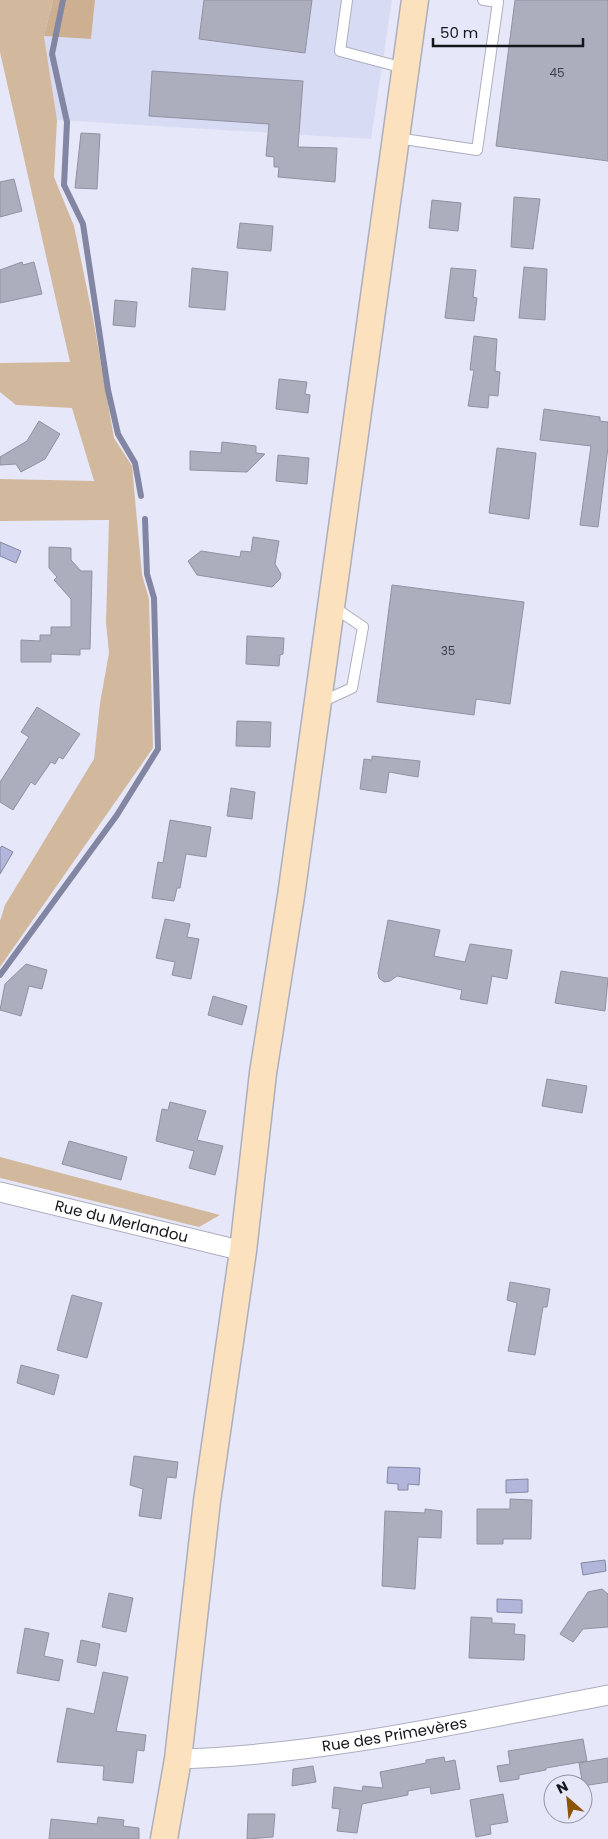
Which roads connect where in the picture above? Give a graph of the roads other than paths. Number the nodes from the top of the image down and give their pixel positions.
1 (347, 0) edge
2 (414, 0) edge
3 (483, 0) edge
4 (404, 68) junction
5 (396, 137) junction
6 (330, 604) junction
7 (316, 704) junction
8 (0, 1192) edge
9 (243, 1251) junction
10 (608, 1695) edge
11 (178, 1759) junction
12 (164, 1839) edge

1 - 4 lane
2 - 4 main road
3 - 5 lane
4 - 5 main road
5 - 6 main road
6 - 7 main road
6 - 7 lane
7 - 9 main road
8 - 9 street, Rue du Merlandou
9 - 11 main road
10 - 11 street, Rue des Primevères
11 - 12 main road

